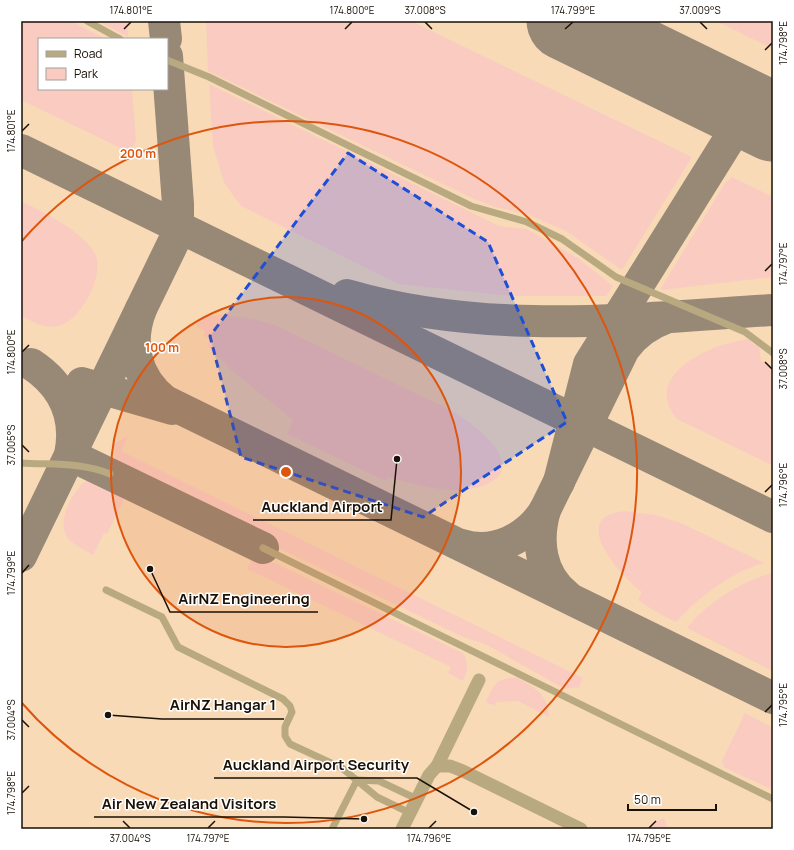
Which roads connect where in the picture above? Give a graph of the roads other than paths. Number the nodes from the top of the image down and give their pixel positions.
1 (87, 21) edge
2 (118, 38) edge
3 (168, 60) edge
4 (773, 353) edge
5 (21, 463) edge
6 (110, 474) dead end
7 (263, 548) dead end
8 (106, 590) dead end
9 (479, 680) dead end
10 (437, 766) junction
11 (357, 780) junction
12 (417, 799) junction
13 (773, 799) edge
14 (410, 813) junction
15 (332, 829) edge
16 (402, 829) edge
17 (581, 829) edge

1 - 2 lane
3 - 4 lane
5 - 6 lane
7 - 13 lane
8 - 11 lane
9 - 10 street
10 - 12 street
10 - 17 street
11 - 12 lane
11 - 14 lane
11 - 15 lane
12 - 14 street
14 - 16 street

